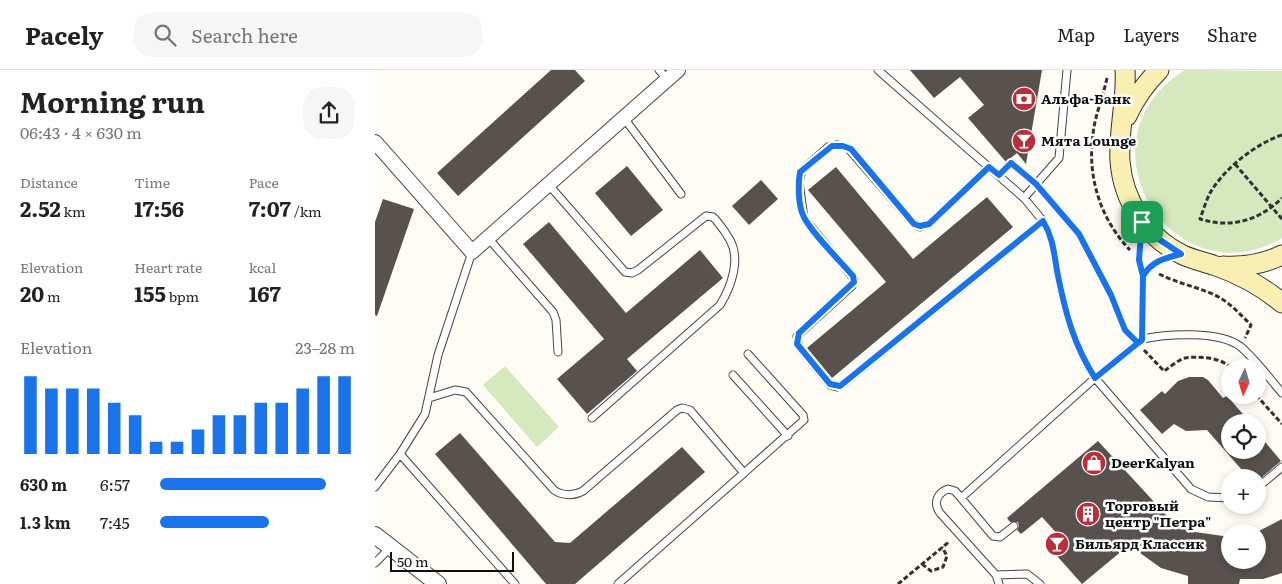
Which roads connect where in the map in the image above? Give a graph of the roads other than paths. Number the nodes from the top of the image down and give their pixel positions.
1 (678, 70) edge
2 (878, 70) edge
3 (1067, 70) edge
4 (1125, 70) edge
5 (1159, 70) edge
6 (663, 75) edge
7 (624, 118) junction
8 (1121, 139) junction
9 (375, 142) edge
10 (989, 167) junction
11 (548, 184) junction
12 (681, 194) dead end
13 (1024, 198) junction
14 (1043, 221) junction
15 (1142, 222) junction
16 (487, 237) junction
17 (472, 252) junction
18 (1181, 254) junction
19 (1282, 255) edge
20 (1216, 266) junction
21 (1143, 276) junction
22 (1282, 303) edge
23 (1140, 341) junction
24 (558, 352) dead end
25 (748, 354) dead end
26 (733, 375) dead end
27 (1095, 378) junction
28 (1282, 393) edge
29 (429, 398) junction
30 (592, 418) dead end
31 (787, 436) junction
32 (400, 454) junction
33 (1282, 467) edge
34 (744, 473) junction
35 (1266, 480) edge
36 (375, 487) edge
37 (961, 498) junction
38 (1221, 498) edge
39 (1014, 526) dead end
40 (375, 536) edge
41 (390, 548) junction
42 (375, 563) edge
43 (996, 575) junction
44 (432, 582) edge
45 (515, 584) edge
46 (618, 584) edge
47 (999, 584) edge
48 (1040, 584) edge

1 - 6 street
2 - 10 lane
3 - 13 lane
4 - 8 main road
5 - 8 main road
6 - 7 street
7 - 11 street
7 - 12 lane
8 - 15 main road
9 - 17 street
10 - 13 lane
10 - 14 lane
11 - 16 street
11 - 30 lane
13 - 14 lane
14 - 27 lane
15 - 18 main road
15 - 21 lane
16 - 17 street
16 - 24 lane
17 - 29 lane
18 - 20 main road
18 - 21 lane
19 - 20 main road
20 - 22 main road
21 - 23 lane
23 - 27 lane
23 - 28 lane
25 - 31 lane
26 - 31 lane
27 - 37 lane
27 - 38 lane
29 - 32 lane
29 - 34 lane
31 - 34 lane
32 - 36 lane
32 - 45 lane
33 - 35 lane
34 - 46 lane
37 - 39 lane
37 - 43 lane
40 - 41 street
41 - 42 lane
41 - 44 street
43 - 47 lane
43 - 48 lane

